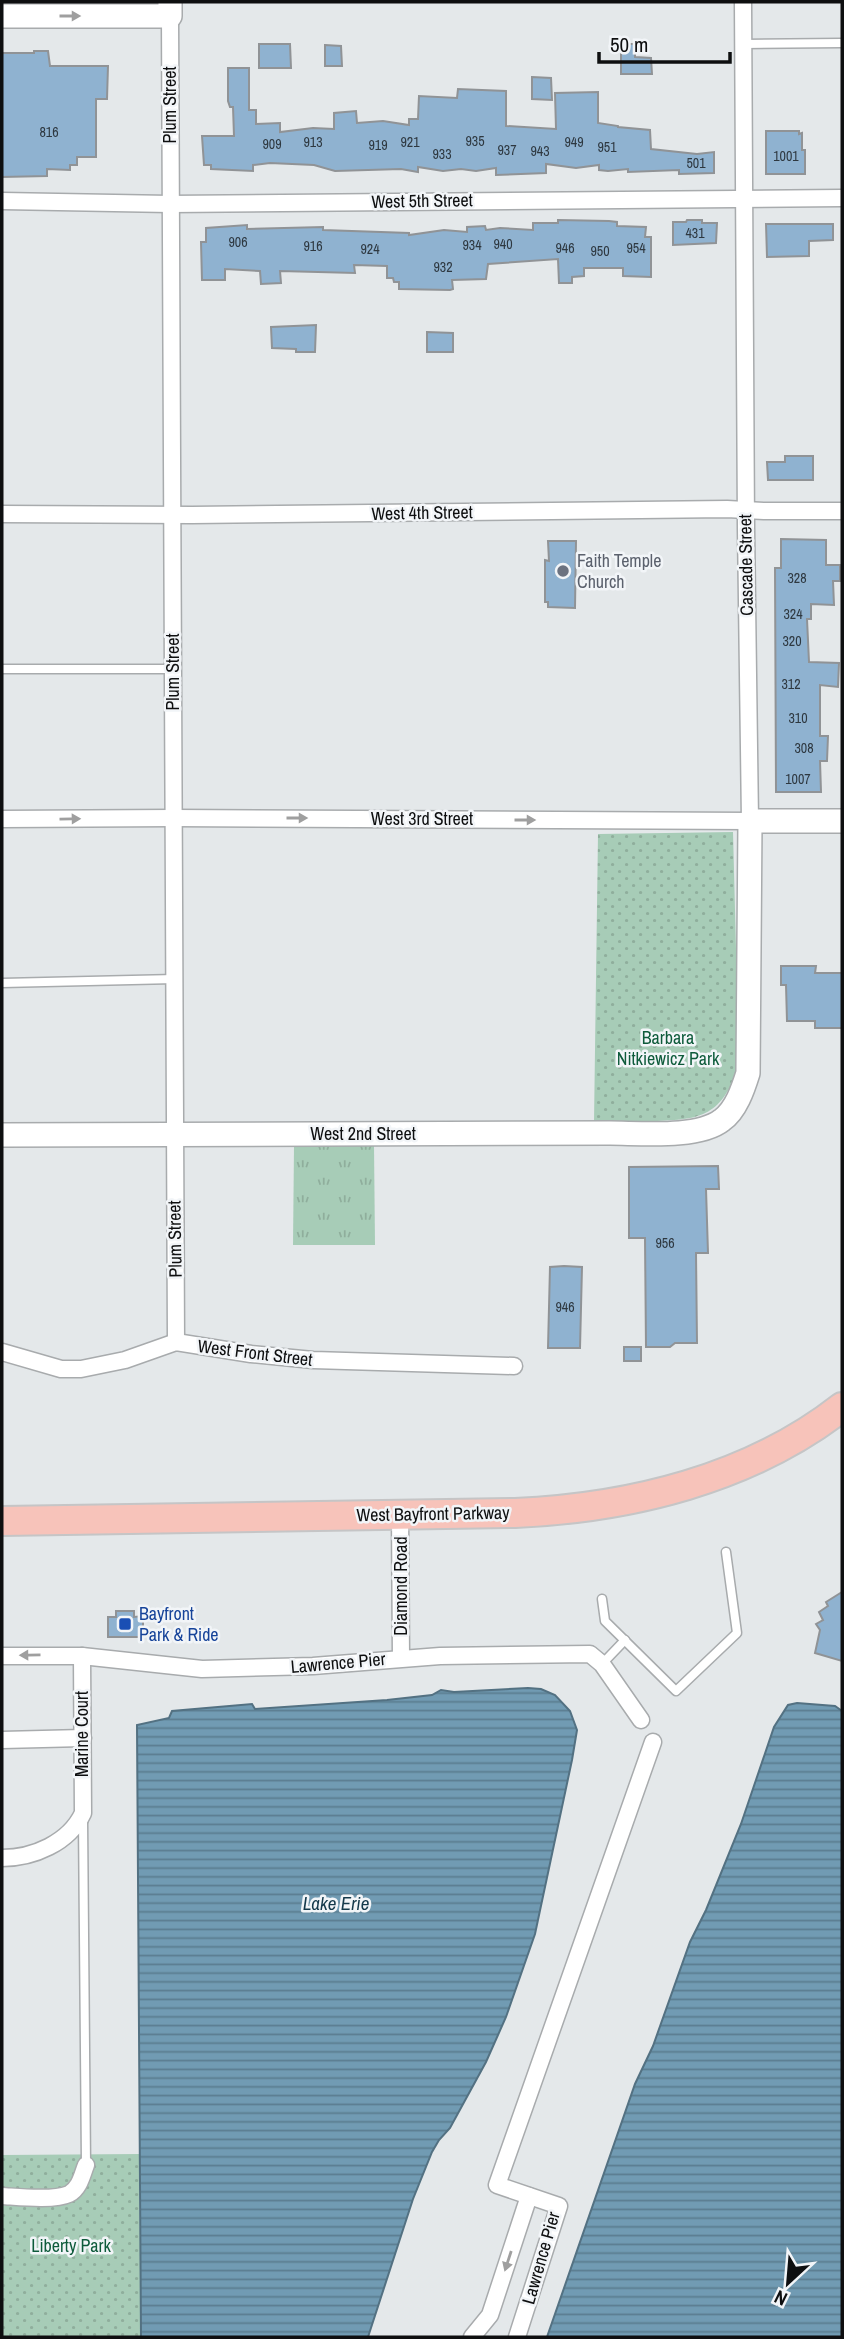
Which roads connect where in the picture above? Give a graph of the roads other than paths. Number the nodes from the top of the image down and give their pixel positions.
1 (743, 2) edge
2 (170, 9) edge
3 (2, 16) edge
4 (842, 43) edge
5 (744, 44) junction
6 (744, 198) junction
7 (842, 198) edge
8 (2, 201) edge
9 (170, 204) junction
10 (746, 510) junction
11 (842, 511) edge
12 (2, 514) edge
13 (172, 516) junction
14 (2, 669) edge
15 (173, 669) junction
16 (174, 818) junction
17 (2, 820) edge
18 (750, 821) junction
19 (842, 821) edge
20 (176, 979) junction
21 (2, 983) edge
22 (723, 1120) joint
23 (2, 1135) edge
24 (174, 1135) junction
25 (176, 1342) junction
26 (2, 1352) edge
27 (514, 1366) dead end
28 (842, 1407) edge
29 (400, 1514) junction
30 (2, 1521) edge
31 (726, 1552) dead end
32 (602, 1599) dead end
33 (625, 1640) junction
34 (2, 1656) edge
35 (82, 1656) junction
36 (401, 1658) junction
37 (602, 1664) junction
38 (641, 1720) dead end
39 (83, 1738) junction
40 (2, 1740) edge
41 (653, 1742) dead end
42 (83, 1813) junction
43 (2, 1858) edge
44 (86, 2165) joint
45 (2, 2196) edge
46 (529, 2196) junction
47 (472, 2337) edge
48 (517, 2337) edge

1 - 5 street, Cascade Street
3 -> 2 street
2 - 9 street, Plum Street
4 - 5 lane
5 - 6 street, Cascade Street
6 - 7 street, West 5th Street
6 - 9 street, West 5th Street
6 - 10 street, Cascade Street
8 - 9 street, West 5th Street
9 - 13 street, Plum Street
10 - 11 street, West 4th Street
10 - 13 street, West 4th Street
10 - 18 street, Cascade Street
12 - 13 street, West 4th Street
13 - 15 street, Plum Street
14 - 15 lane
15 - 16 street, Plum Street
17 -> 16 street, West 3rd Street
16 -> 18 street, West 3rd Street
16 - 20 street, Plum Street
18 - 19 street, West 3rd Street
18 - 22 street, Cascade Street
20 - 21 lane
20 - 24 street, Plum Street
22 - 24 street, West 2nd Street
23 - 24 street, West 2nd Street
24 - 25 street, Plum Street
25 - 26 street, West Front Street
25 - 27 street, West Front Street
28 - 29 highway, West Bayfront Parkway
29 - 30 highway, West Bayfront Parkway
29 - 36 street, Diamond Road
31 - 33 lane
32 - 33 lane
33 - 37 lane
35 -> 34 street, Lawrence Pier
35 - 36 street, Lawrence Pier
35 - 39 street, Marine Court
36 - 37 street, Lawrence Pier
37 - 38 street
39 - 40 street
39 - 42 street, Marine Court
41 - 46 street, Lawrence Pier
42 - 43 street
42 - 44 lane
44 - 45 street
46 -> 47 street, Lawrence Pier
46 - 48 street, Lawrence Pier

